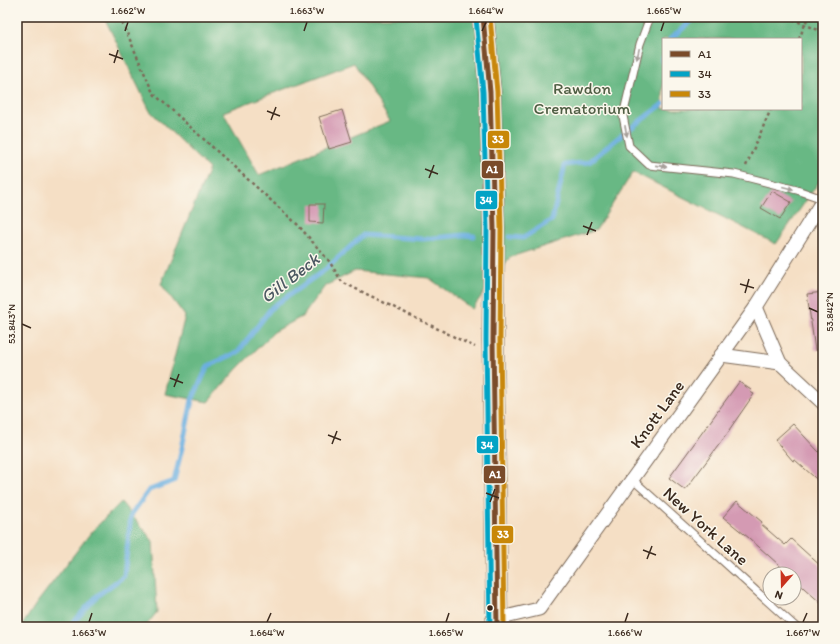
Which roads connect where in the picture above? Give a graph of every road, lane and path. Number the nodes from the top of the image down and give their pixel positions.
1 (120, 17) edge
2 (483, 17) edge
3 (650, 17) edge
4 (787, 17) edge
5 (808, 17) edge
6 (805, 25) junction
7 (823, 32) edge
8 (799, 38) edge
9 (771, 110) edge
10 (742, 176) junction
11 (822, 204) edge
12 (756, 307) junction
13 (476, 347) dead end
14 (721, 355) junction
15 (780, 362) junction
16 (823, 402) edge
17 (632, 479) junction
18 (497, 623) edge
19 (796, 627) edge

1 - 13 path
2 - 18 main road
3 -> 10 lane
4 - 6 path
5 - 6 path
6 - 7 path
6 - 8 path
9 - 10 path
10 -> 11 lane
11 - 12 street, Knott Lane
12 - 14 street, Knott Lane
12 - 15 street
14 - 15 street
14 - 17 street, Knott Lane
15 - 16 street
17 - 18 street, Knott Lane
17 - 19 lane, New York Lane

